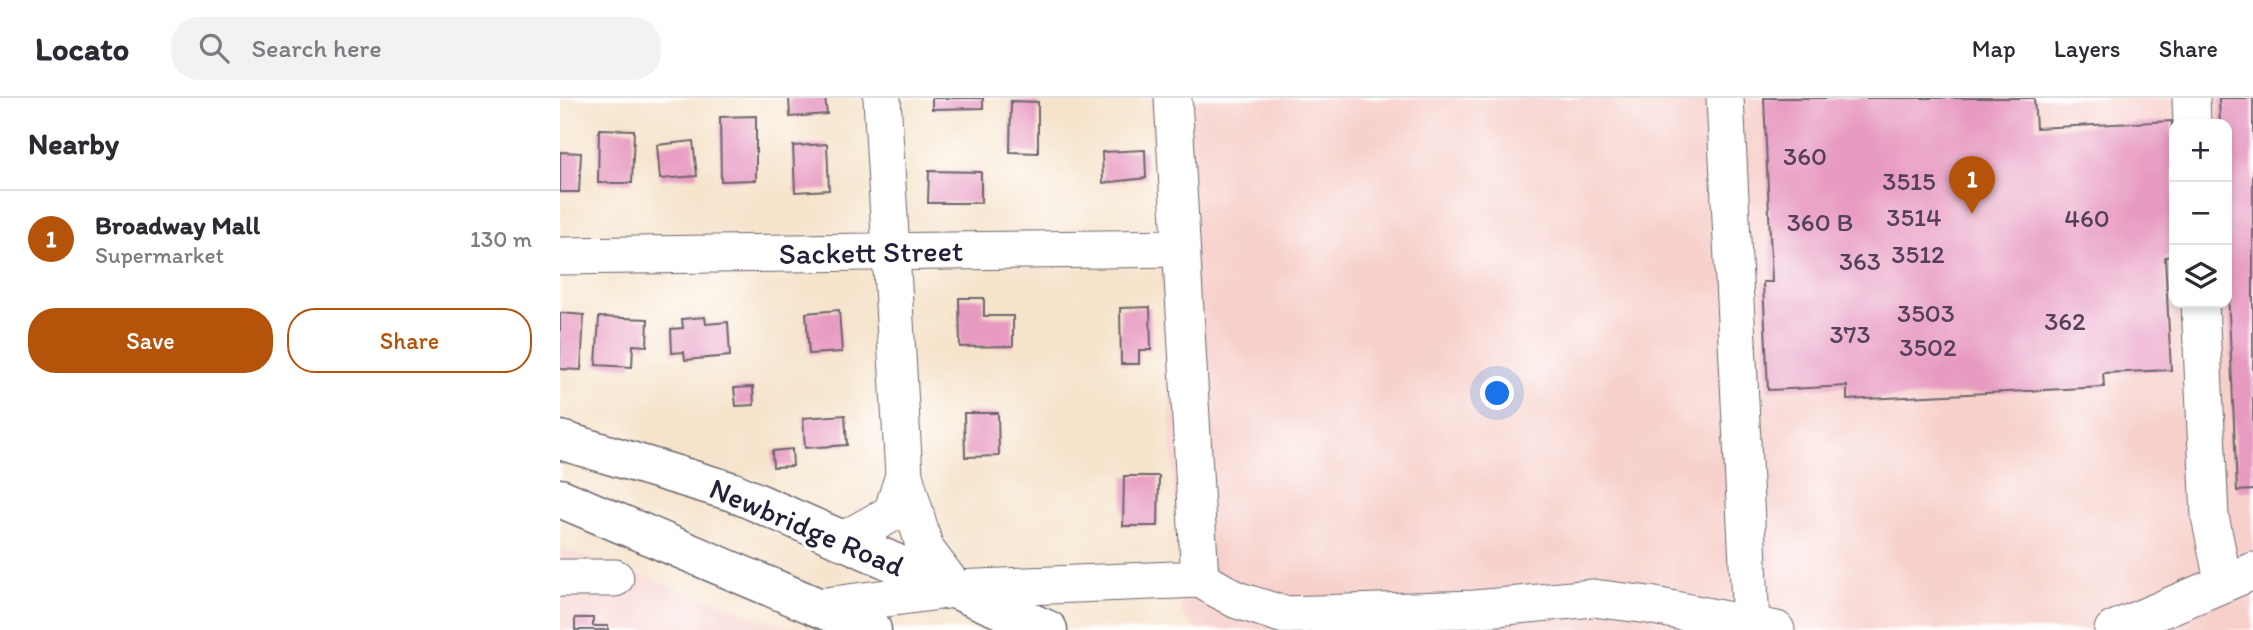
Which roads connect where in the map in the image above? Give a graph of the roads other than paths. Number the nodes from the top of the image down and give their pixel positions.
1 (882, 98) edge
2 (1173, 98) edge
3 (1725, 98) edge
4 (2191, 98) edge
5 (2192, 119) edge
6 (1181, 248) junction
7 (891, 252) junction
8 (560, 256) edge
9 (2200, 308) edge
10 (560, 440) edge
11 (904, 475) junction
12 (560, 498) edge
13 (842, 541) junction
14 (2238, 576) edge
15 (560, 578) edge
16 (615, 578) dead end
17 (1200, 579) junction
18 (955, 589) junction
19 (818, 607) junction
20 (1763, 627) edge
21 (872, 630) edge
22 (1048, 630) edge
23 (2113, 630) edge

1 - 7 street
2 - 6 street
3 - 20 street
4 - 5 street
6 - 7 street, Sackett Street
6 - 17 street
7 - 8 street, Sackett Street
7 - 11 street
9 - 14 street
10 - 13 main road, Newbridge Road
11 - 13 street
11 - 18 street
12 - 19 main road
13 - 18 main road, Newbridge Road
14 - 23 street
15 - 16 street
17 - 18 street
17 - 20 street
18 - 19 street
18 - 22 main road, Newbridge Road
19 - 21 main road

